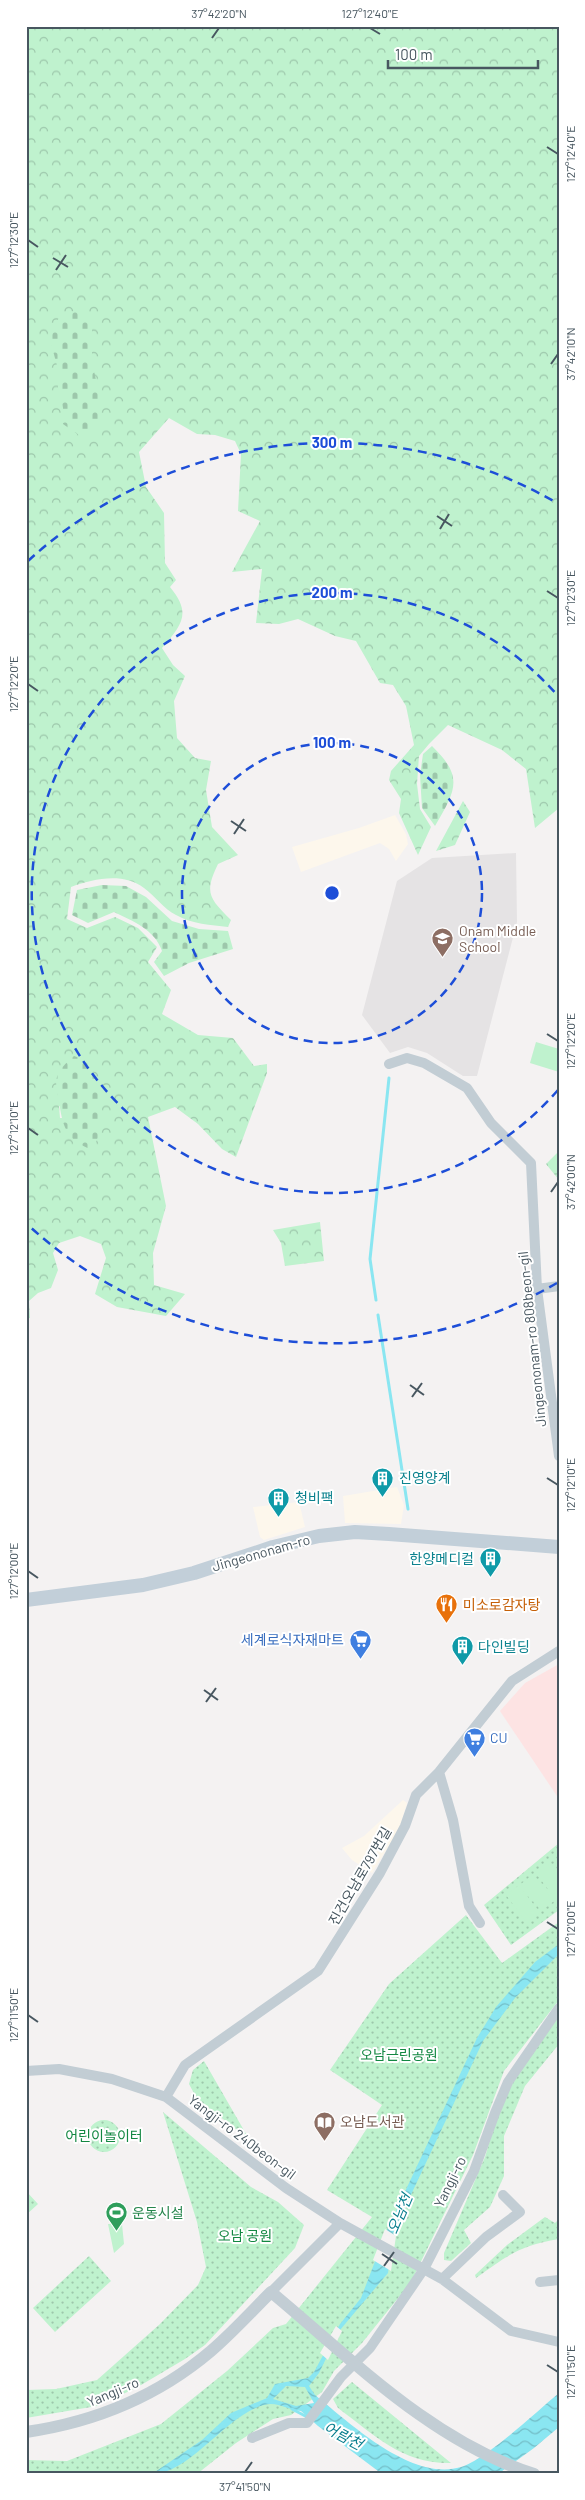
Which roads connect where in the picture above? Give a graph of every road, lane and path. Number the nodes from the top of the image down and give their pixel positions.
1 (389, 1064) dead end
2 (559, 1286) edge
3 (537, 1289) junction
4 (559, 1456) edge
5 (559, 1547) edge
6 (26, 1600) edge
7 (559, 1651) edge
8 (439, 1772) junction
9 (480, 1923) dead end
10 (559, 2008) edge
11 (26, 2071) edge
12 (166, 2096) junction
13 (503, 2195) dead end
14 (340, 2222) junction
15 (424, 2269) junction
16 (442, 2279) junction
17 (559, 2280) edge
18 (540, 2282) dead end
19 (271, 2292) junction
20 (559, 2342) edge
21 (356, 2364) junction
22 (26, 2432) edge
23 (252, 2438) dead end
24 (534, 2474) edge

1 - 3 street, Jingeononam-ro 808beon-gil
2 - 3 street
3 - 4 street, Jingeononam-ro 808beon-gil
5 - 6 main road, Jingeononam-ro
7 - 8 street, 진건오남로797번길
8 - 9 street
8 - 12 street, 진건오남로797번길
10 - 15 street, Yangji-ro
11 - 12 street, Yangji-ro 240beon-gil
12 - 14 street, Yangji-ro 240beon-gil
13 - 16 street
14 - 15 street, Yangji-ro 240beon-gil
14 - 19 street
15 - 16 street, Yangji-ro 240beon-gil
15 - 21 street, Yangji-ro
16 - 20 street, Yangji-ro 240beon-gil
17 - 18 street
19 - 21 street
19 - 22 street, Yangji-ro
21 - 23 street, Yangji-ro
21 - 24 street

